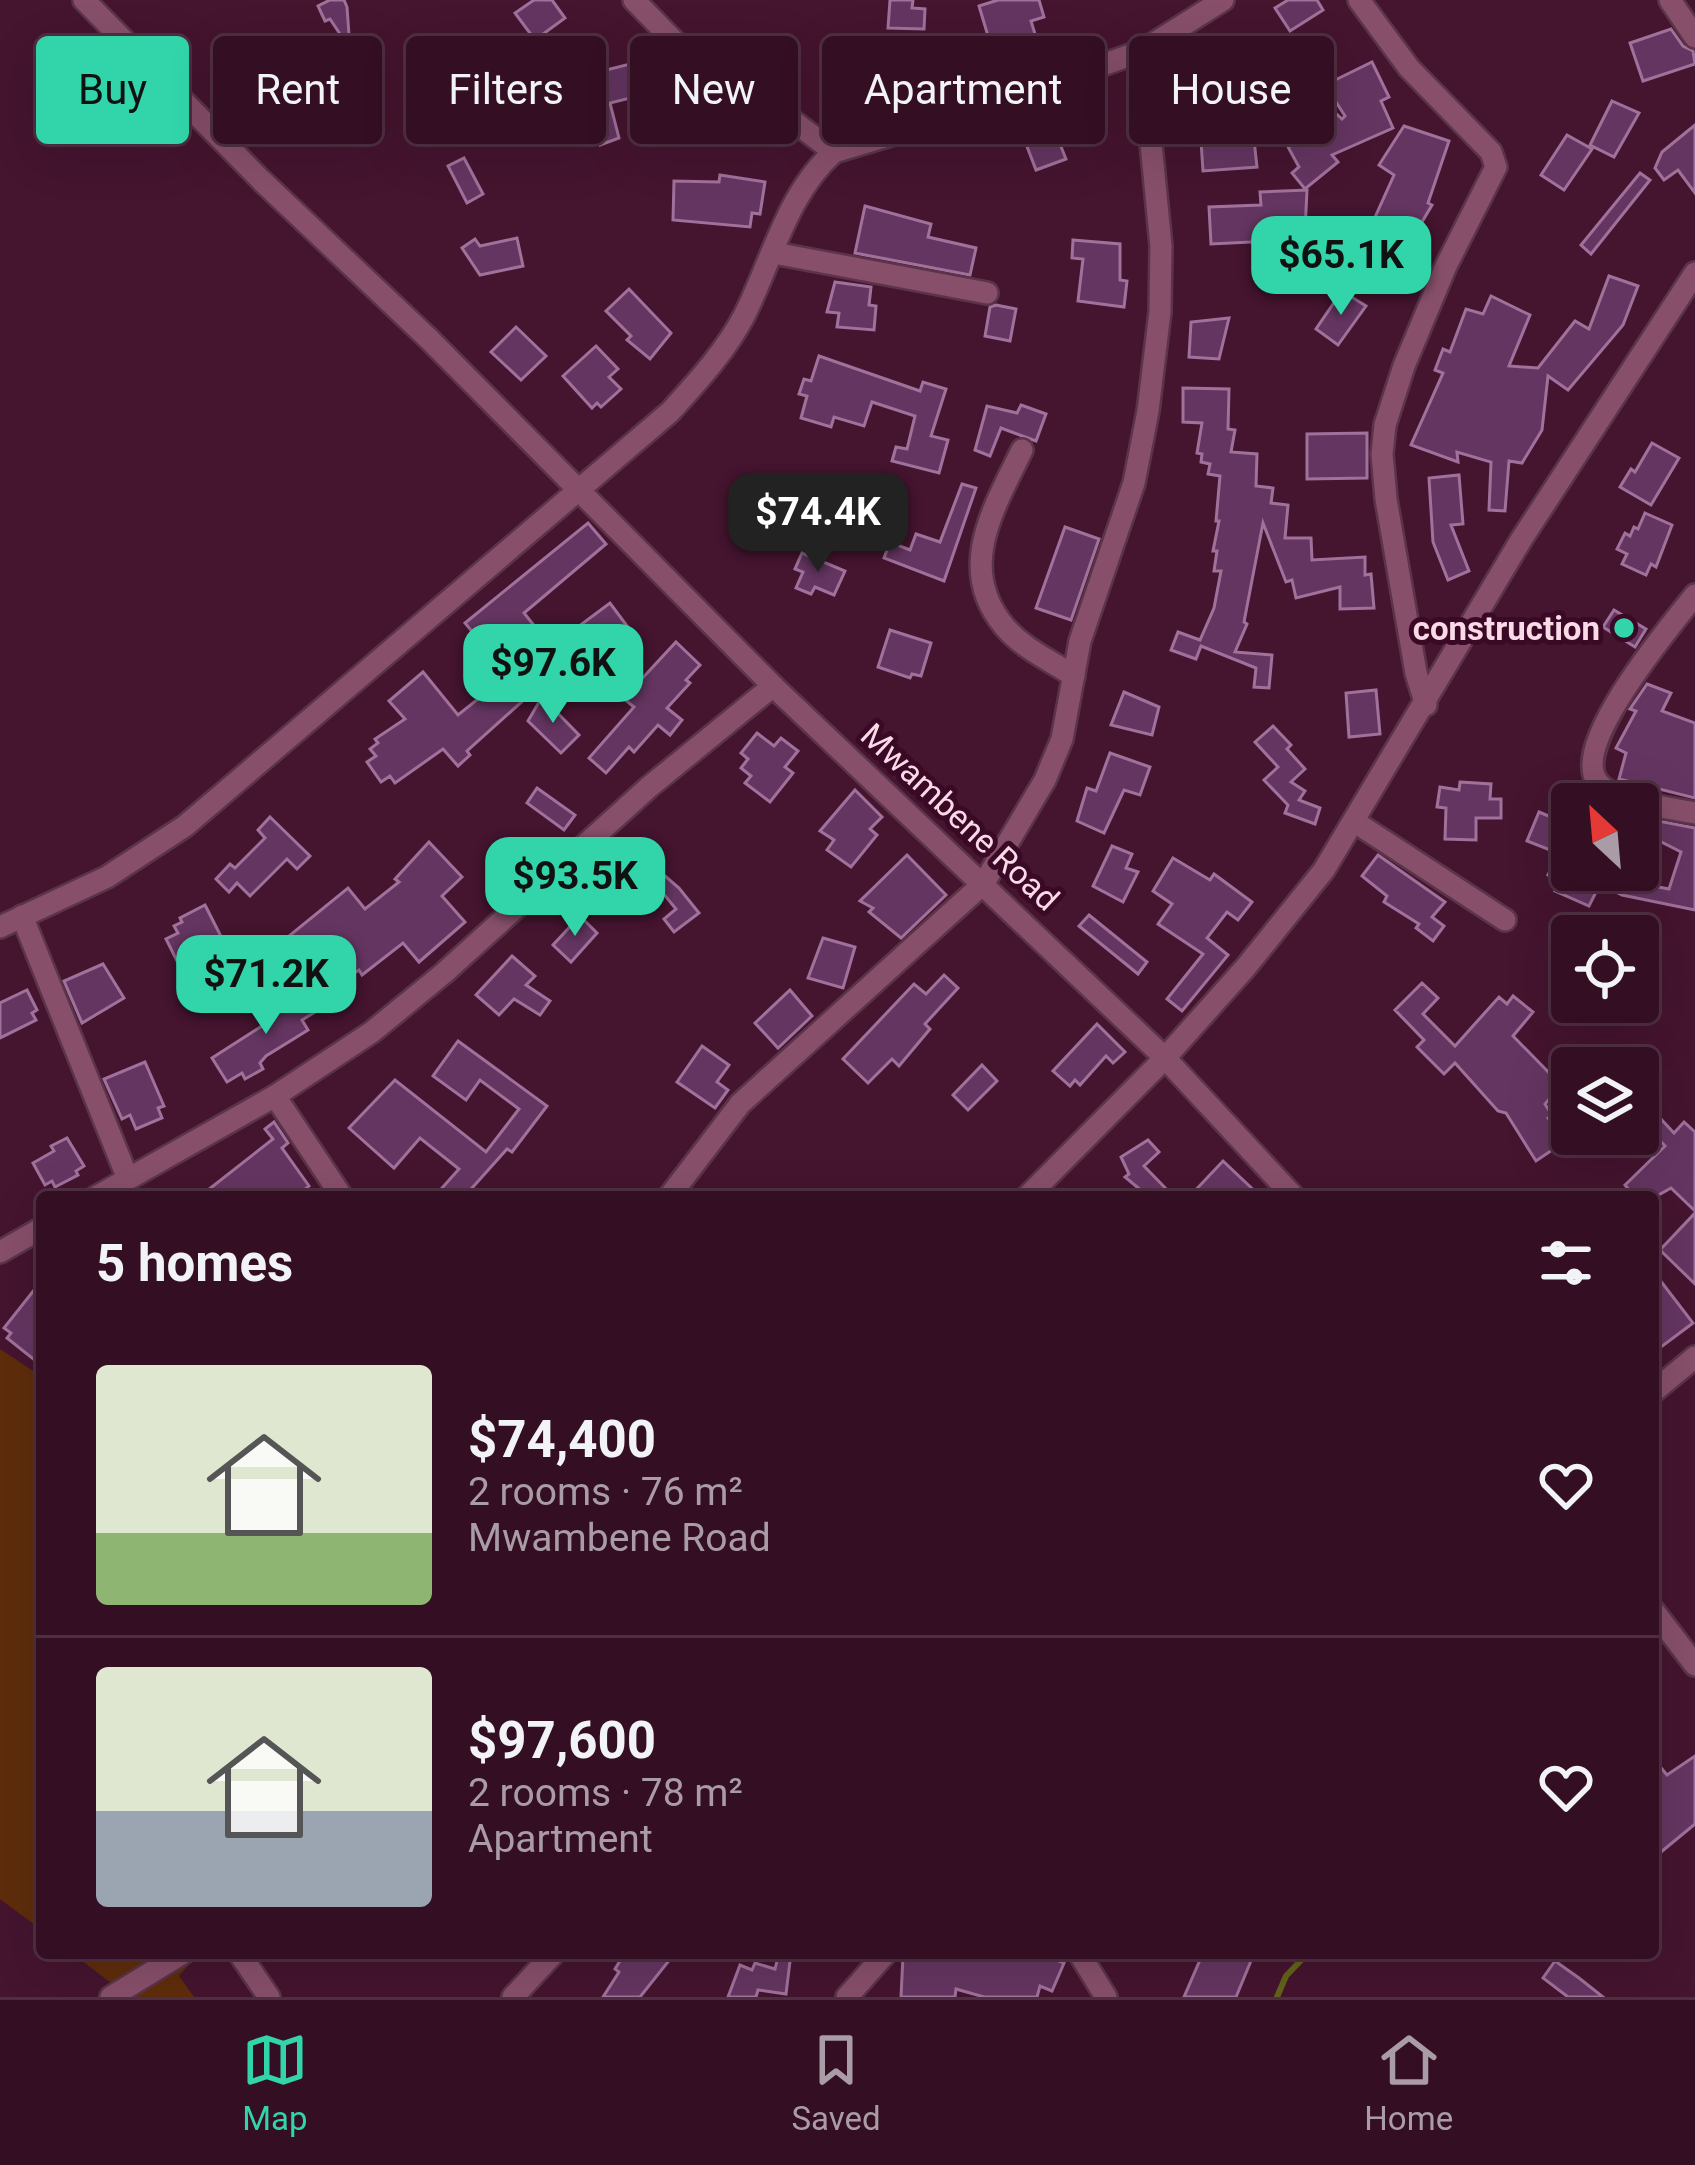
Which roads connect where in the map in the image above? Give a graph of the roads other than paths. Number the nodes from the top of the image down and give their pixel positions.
1 (634, 0) edge
2 (1222, 0) edge
3 (1359, 0) edge
4 (1670, 0) edge
5 (96, 4) edge
6 (1166, 36) edge
7 (1695, 37) edge
8 (1129, 56) edge
9 (1153, 144) edge
10 (834, 152) junction
11 (774, 254) junction
12 (1695, 273) edge
13 (987, 292) dead end
14 (1022, 451) dead end
15 (577, 488) junction
16 (1695, 595) edge
17 (1074, 676) junction
18 (773, 686) junction
19 (1426, 705) junction
20 (1695, 813) edge
21 (1354, 822) junction
22 (984, 883) junction
23 (22, 916) junction
24 (1505, 920) dead end
25 (0, 927) edge
26 (1165, 1058) junction
27 (275, 1096) junction
28 (128, 1179) junction
29 (107, 1191) edge
30 (338, 1191) edge
31 (674, 1191) edge
32 (1034, 1191) edge
33 (1288, 1191) edge
34 (36, 1231) edge
35 (0, 1252) edge
36 (1695, 1357) edge
37 (1659, 1388) edge
38 (1659, 1618) edge
39 (1695, 1665) edge
40 (173, 1959) edge
41 (242, 1959) edge
42 (548, 1959) edge
43 (881, 1959) edge
44 (1082, 1959) edge
45 (111, 1997) edge
46 (269, 1997) edge
47 (513, 1997) edge
48 (848, 1997) edge
49 (1106, 1997) edge

1 - 10 street
2 - 6 street
3 - 19 street
4 - 7 street
5 - 15 street, Mwambene Road
8 - 10 street
9 - 17 street
10 - 11 street
11 - 13 street
11 - 15 street
12 - 19 street
14 - 17 street
15 - 18 street, Mwambene Road
15 - 23 street
16 - 20 street
17 - 22 street
18 - 22 street, Mwambene Road
18 - 27 street
19 - 21 street
21 - 24 street
21 - 26 street
22 - 26 street, Mwambene Road
22 - 31 street
23 - 25 street
23 - 28 street
26 - 32 street
26 - 33 street, Mwambene Road
27 - 28 street
27 - 30 street
28 - 29 street
34 - 35 street
36 - 37 street
38 - 39 street
40 - 45 street
41 - 46 street
42 - 47 street
43 - 48 street
44 - 49 street

